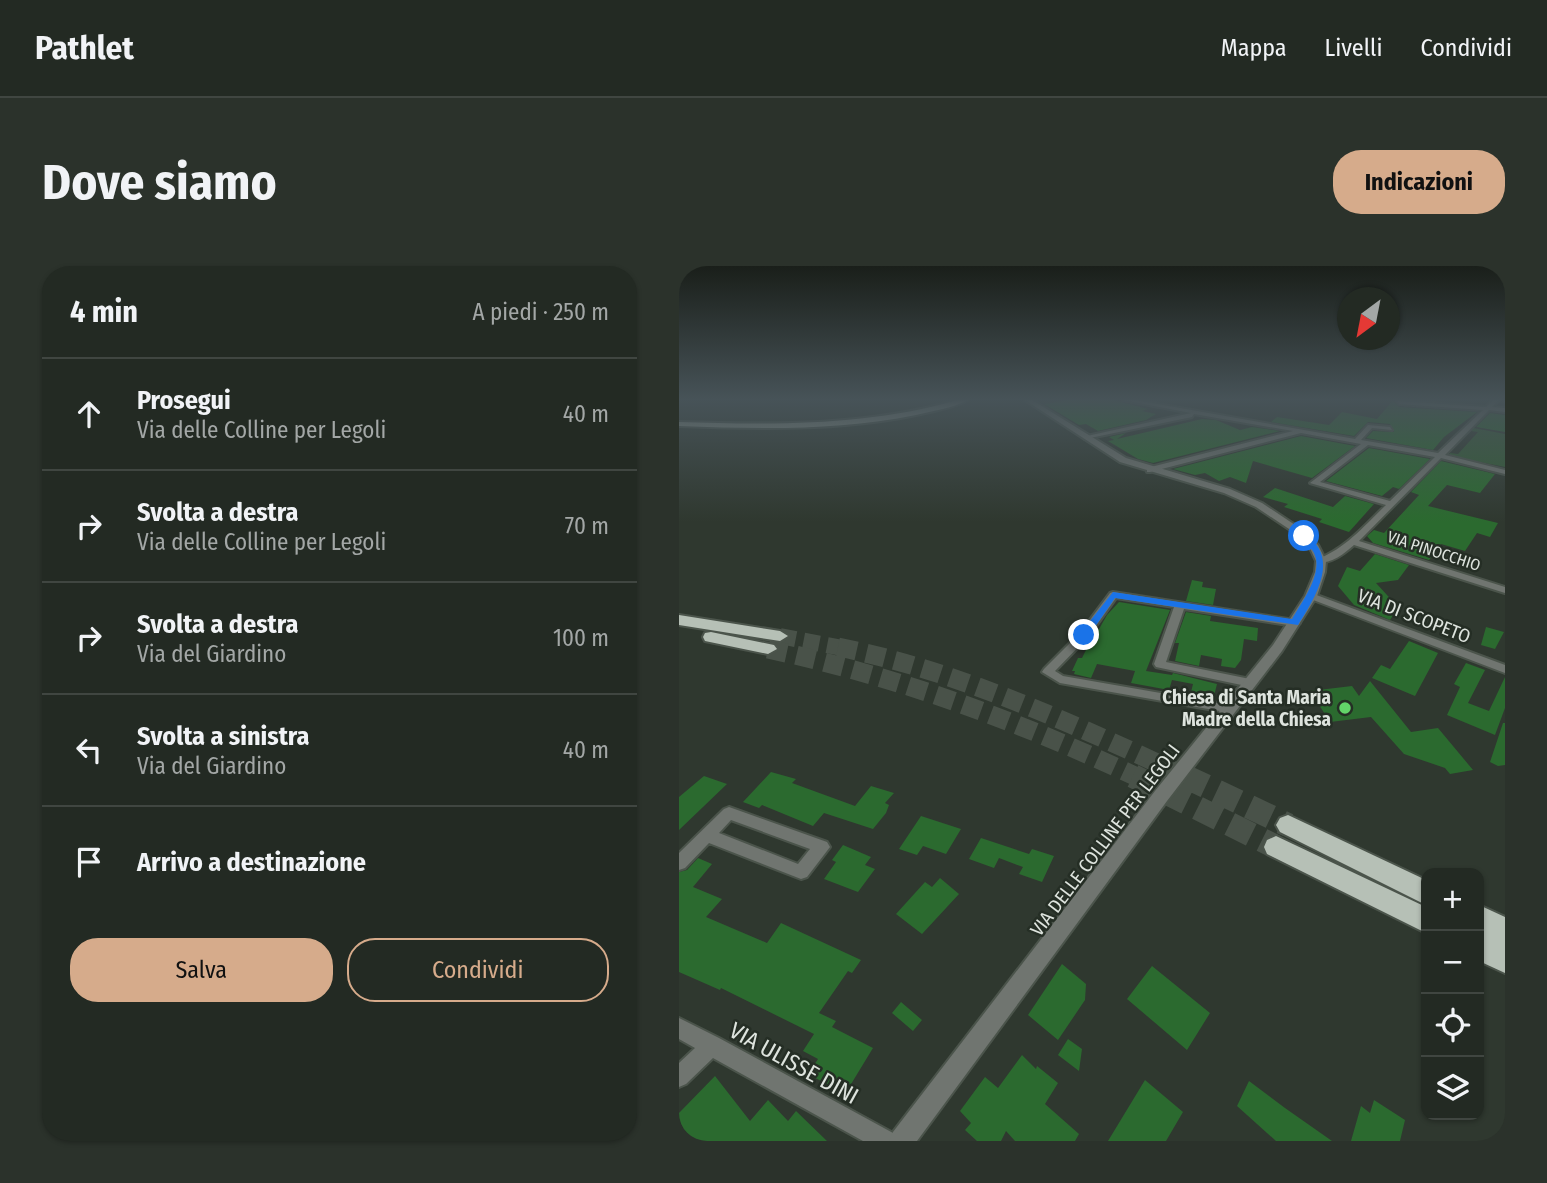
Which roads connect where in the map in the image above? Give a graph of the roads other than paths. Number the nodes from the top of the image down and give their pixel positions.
1 (1091, 441) edge
2 (1264, 441) edge
3 (1356, 441) edge
4 (1456, 441) edge
5 (1362, 442) junction
6 (1441, 456) junction
7 (1150, 470) junction
8 (1502, 472) dead end
9 (1391, 504) junction
10 (1353, 542) junction
11 (1321, 561) junction
12 (1505, 590) edge
13 (1311, 596) junction
14 (1180, 605) junction
15 (679, 620) edge
16 (1295, 623) junction
17 (679, 632) edge
18 (774, 643) joint
19 (1505, 669) edge
20 (1251, 683) junction
21 (1231, 709) junction
22 (707, 835) junction
23 (679, 863) edge
24 (1421, 891) edge
25 (1421, 917) edge
26 (1484, 920) edge
27 (1505, 931) edge
28 (1484, 948) edge
29 (1505, 959) edge
30 (679, 1028) edge
31 (712, 1045) junction
32 (679, 1077) edge
33 (885, 1141) edge
34 (901, 1141) edge

1 - 7 street
2 - 7 street
3 - 5 street
4 - 6 street, VIA PINOCCHIO
5 - 6 street
5 - 9 street
6 - 8 street
6 - 9 street, VIA PINOCCHIO
7 - 11 street
9 - 10 street, VIA PINOCCHIO
10 - 11 street, VIA PINOCCHIO
10 - 12 street, VIA PINOCCHIO
11 - 13 street, VIA DELLE COLLINE PER LEGOLI
13 - 16 street, VIA DELLE COLLINE PER LEGOLI
13 - 19 street, VIA DI SCOPETO
14 - 16 street
14 - 20 street
14 - 21 street
15 - 18 highway
16 - 20 street, VIA DELLE COLLINE PER LEGOLI
17 - 18 highway
20 - 21 street, VIA DELLE COLLINE PER LEGOLI
21 - 34 street, VIA DELLE COLLINE PER LEGOLI
22 - 22 street
22 - 23 street
24 - 25 highway
26 - 27 highway
28 - 29 highway
30 - 31 street, VIA ULISSE DINI
31 - 32 street
31 - 33 street, VIA ULISSE DINI

